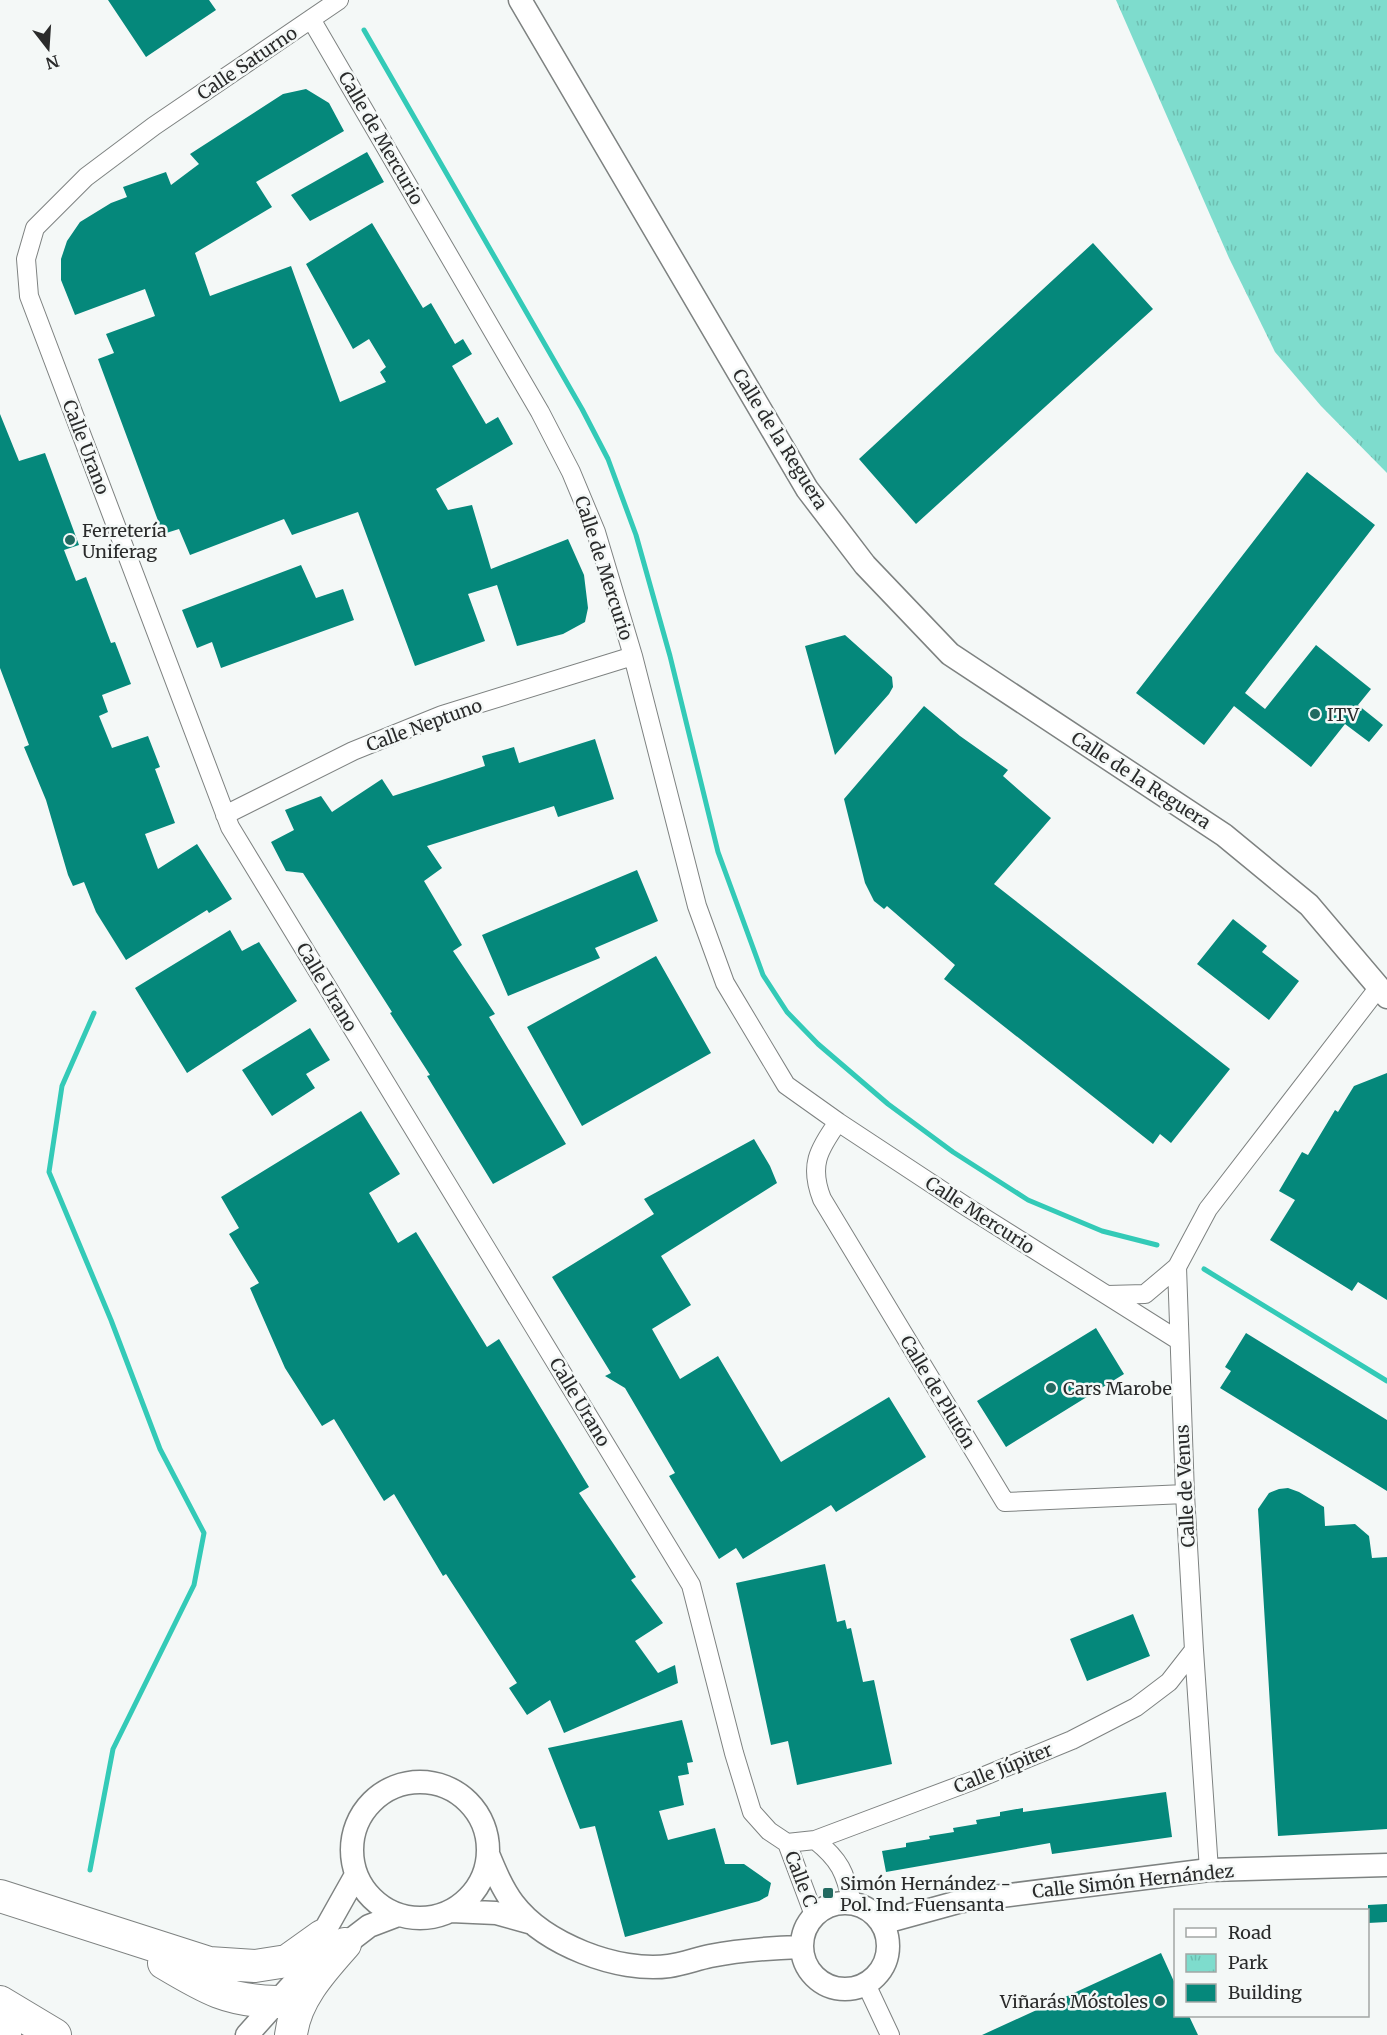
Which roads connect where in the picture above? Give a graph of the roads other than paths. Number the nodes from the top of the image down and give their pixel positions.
1 (339, 0) edge
2 (520, 0) edge
3 (311, 19) junction
4 (154, 126) joint
5 (633, 656) junction
6 (225, 815) junction
7 (1383, 992) edge
8 (786, 1085) joint
9 (838, 1122) junction
10 (1177, 1267) junction
11 (1107, 1295) junction
12 (1178, 1340) junction
13 (1185, 1494) junction
14 (1194, 1650) junction
15 (815, 1840) junction
16 (787, 1843) junction
17 (488, 1854) junction
18 (1387, 1865) edge
19 (1209, 1870) junction
20 (356, 1875) junction
21 (0, 1896) edge
22 (852, 1903) junction
23 (451, 1911) junction
24 (398, 1915) junction
25 (814, 1915) junction
26 (882, 1923) junction
27 (533, 1924) junction
28 (334, 1940) junction
29 (143, 1944) junction
30 (801, 1947) junction
31 (866, 1984) junction
32 (285, 1994) junction
33 (0, 2002) edge
34 (0, 2032) edge
35 (5, 2035) edge
36 (55, 2035) edge
37 (247, 2035) edge
38 (291, 2035) edge
39 (890, 2035) edge

1 - 3 street, Calle Saturno
2 - 7 street, Calle de la Reguera
3 - 4 street, Calle Saturno
3 - 5 street, Calle de Mercurio
4 - 6 street, Calle Urano
5 - 6 street, Calle Neptuno
5 - 8 street, Calle de Mercurio
6 - 16 street, Calle Urano
7 - 10 street, Calle de Venus
8 - 9 street, Calle Mercurio
9 - 11 street, Calle Mercurio
9 - 13 street, Calle de Plutón
10 - 11 street
10 - 12 street, Calle de Venus
11 - 12 street, Calle Mercurio
12 - 13 street, Calle de Venus
13 - 14 street, Calle de Venus
14 - 15 street, Calle Júpiter
14 - 19 street, Calle de Venus
15 - 16 street, Calle Júpiter
15 - 22 street, Calle C
16 - 25 street, Calle C
17 - 20 street
17 - 23 street
17 - 27 street
18 - 19 street, Calle Simón Hernández
19 - 26 street, Calle Simón Hernández
20 - 24 street
20 - 28 street
21 - 29 highway
22 - 25 street
22 - 26 street
23 - 24 street
23 - 27 street
24 - 28 street
25 - 30 street
26 - 31 street
27 - 30 street
28 - 29 highway
28 - 32 street
28 - 38 highway
29 - 32 highway
30 - 31 street
31 - 39 street
32 - 37 street
33 - 36 highway
34 - 35 highway

